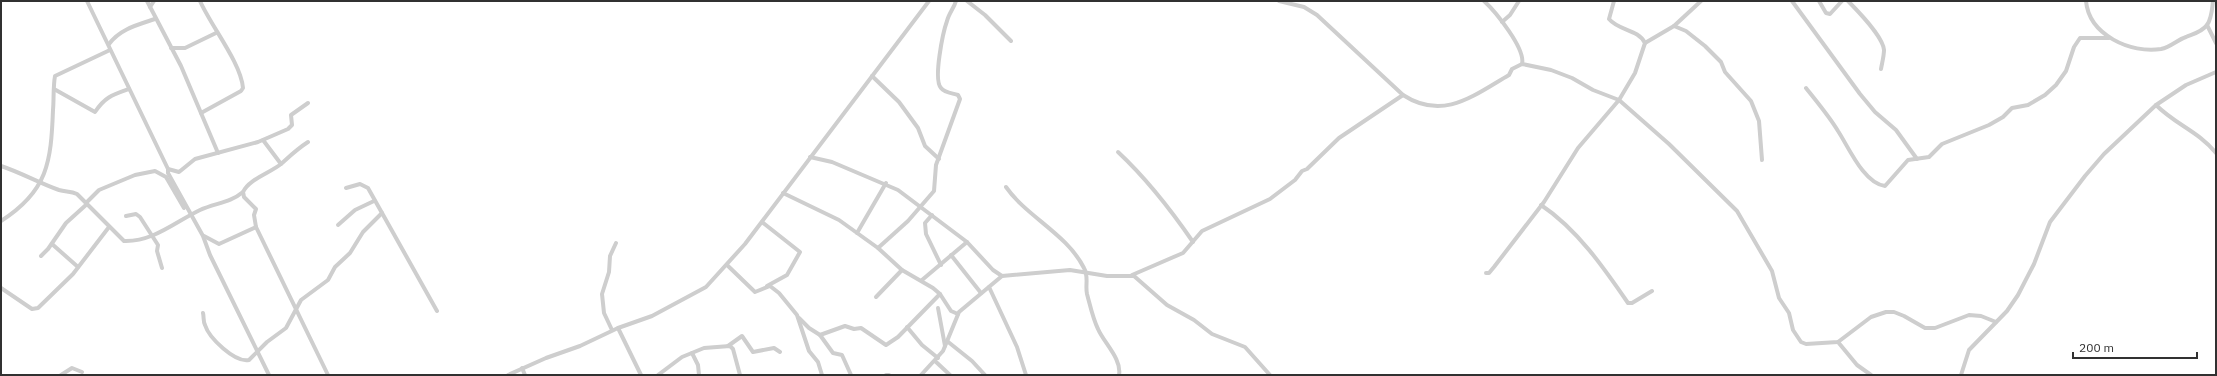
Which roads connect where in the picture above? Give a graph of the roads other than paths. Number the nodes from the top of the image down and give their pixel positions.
1 (87, 1) edge
2 (147, 1) edge
3 (154, 1) edge
4 (200, 1) edge
5 (929, 1) edge
6 (956, 1) edge
7 (967, 1) edge
8 (1279, 1) edge
9 (1484, 1) edge
10 (1519, 1) edge
11 (1614, 1) edge
12 (1701, 1) edge
13 (1792, 1) edge
14 (1819, 1) edge
15 (1842, 1) edge
16 (1848, 1) edge
17 (2086, 1) edge
18 (2214, 1) edge
19 (150, 7) junction
20 (155, 19) junction
21 (1502, 22) junction
22 (2207, 25) junction
23 (1674, 26) junction
24 (216, 33) junction
25 (2109, 38) junction
26 (1011, 41) dead end
27 (1645, 43) junction
28 (2216, 43) edge
29 (108, 44) junction
30 (171, 48) junction
31 (110, 50) junction
32 (1522, 64) junction
33 (1881, 69) dead end
34 (2216, 72) edge
35 (872, 76) junction
36 (1806, 88) dead end
37 (129, 89) junction
38 (54, 90) junction
39 (1404, 95) junction
40 (1619, 100) junction
41 (308, 103) dead end
42 (2156, 105) junction
43 (201, 114) junction
44 (263, 140) junction
45 (308, 142) dead end
46 (1118, 152) dead end
47 (218, 153) junction
48 (2216, 154) edge
49 (810, 157) junction
50 (939, 159) junction
51 (1917, 159) junction
52 (1762, 160) dead end
53 (281, 164) junction
54 (1, 166) edge
55 (168, 169) junction
56 (40, 181) junction
57 (886, 183) junction
58 (1006, 187) dead end
59 (346, 188) dead end
60 (243, 192) junction
61 (783, 193) junction
62 (374, 201) junction
63 (86, 204) junction
64 (1541, 205) junction
65 (921, 207) junction
66 (382, 213) junction
67 (932, 215) junction
68 (126, 216) dead end
69 (191, 216) junction
70 (1, 221) edge
71 (762, 222) junction
72 (338, 225) dead end
73 (109, 227) junction
74 (256, 227) junction
75 (857, 233) junction
76 (152, 235) junction
77 (203, 236) junction
78 (967, 242) junction
79 (1193, 242) junction
80 (52, 244) junction
81 (616, 244) dead end
82 (878, 248) junction
83 (952, 255) junction
84 (41, 256) dead end
85 (727, 265) junction
86 (941, 265) junction
87 (78, 267) junction
88 (162, 268) dead end
89 (902, 270) junction
90 (1086, 273) junction
91 (1486, 273) dead end
92 (1132, 275) junction
93 (1002, 276) junction
94 (922, 280) junction
95 (767, 286) junction
96 (989, 287) junction
97 (1, 288) edge
98 (1652, 291) dead end
99 (981, 292) junction
100 (940, 294) junction
101 (876, 297) dead end
102 (938, 308) dead end
103 (296, 309) junction
104 (437, 311) dead end
105 (203, 313) dead end
106 (958, 314) junction
107 (798, 317) junction
108 (1996, 322) junction
109 (907, 327) junction
110 (618, 328) junction
111 (612, 330) junction
112 (820, 335) junction
113 (947, 341) junction
114 (1838, 342) junction
115 (728, 346) junction
116 (945, 346) junction
117 (258, 352) junction
118 (780, 352) dead end
119 (692, 353) junction
120 (936, 360) junction
121 (522, 368) junction
122 (82, 372) dead end
123 (61, 375) edge
124 (269, 375) edge
125 (328, 375) edge
126 (508, 375) edge
127 (525, 375) edge
128 (641, 375) edge
129 (658, 375) edge
130 (700, 375) edge
131 (740, 375) edge
132 (822, 375) edge
133 (851, 375) edge
134 (921, 375) edge
135 (950, 375) edge
136 (985, 375) edge
137 (1026, 375) edge
138 (1119, 375) edge
139 (1270, 375) edge
140 (1872, 375) edge
141 (1961, 375) edge

1 - 29 street
2 - 19 street
3 - 19 street
4 - 24 street
5 - 35 street
6 - 50 street
7 - 26 street
8 - 39 street
9 - 21 street
10 - 21 street
11 - 27 street
12 - 23 street
13 - 51 street
14 - 15 street
16 - 33 street
17 - 25 street
18 - 22 street
19 - 20 street
20 - 29 street
20 - 30 street
21 - 32 street
22 - 25 street
22 - 28 street
23 - 27 street
23 - 52 street
24 - 30 street
24 - 43 street
25 - 51 street
27 - 40 street
29 - 31 street
30 - 43 street
31 - 37 street
31 - 38 street
32 - 39 street
32 - 40 street
34 - 42 street
35 - 49 street
35 - 50 street
36 - 51 street
37 - 38 street
37 - 55 street
38 - 56 street
39 - 79 street
40 - 64 street
40 - 114 street
41 - 44 street
42 - 48 street
42 - 108 street
43 - 47 street
44 - 47 street
44 - 53 street
45 - 53 street
46 - 79 street
47 - 55 street
49 - 57 street
49 - 61 street
50 - 65 street
53 - 60 street
54 - 56 street
55 - 69 street
56 - 63 street
56 - 70 street
57 - 65 street
57 - 75 street
58 - 90 street
59 - 62 street
60 - 69 street
60 - 74 street
61 - 71 street
61 - 75 street
62 - 66 street
62 - 72 street
63 - 69 street
63 - 73 street
63 - 80 street
64 - 91 street
64 - 98 street
65 - 67 street
65 - 82 street
66 - 103 street
66 - 104 street
67 - 78 street
67 - 86 street
68 - 76 street
69 - 76 street
69 - 77 street
71 - 85 street
71 - 95 street
73 - 76 street
73 - 87 street
74 - 77 street
74 - 103 street
75 - 82 street
76 - 88 street
77 - 117 street
78 - 83 street
78 - 93 street
79 - 92 street
80 - 84 street
80 - 87 street
81 - 111 street
82 - 89 street
83 - 86 street
83 - 99 street
85 - 95 street
85 - 110 street
86 - 94 street
87 - 97 street
89 - 94 street
89 - 101 street
90 - 92 street
90 - 93 street
90 - 138 street
92 - 139 street
93 - 96 street
94 - 100 street
95 - 107 street
96 - 99 street
96 - 137 street
99 - 106 street
100 - 106 street
100 - 109 street
102 - 116 street
103 - 117 street
103 - 125 street
105 - 117 street
106 - 113 street
107 - 112 street
107 - 132 street
108 - 114 street
108 - 141 street
109 - 112 street
109 - 120 street
110 - 111 street
110 - 128 street
111 - 121 street
112 - 133 street
113 - 116 street
113 - 136 street
114 - 140 street
115 - 118 street
115 - 119 street
115 - 131 street
116 - 120 street
117 - 124 street
119 - 129 street
119 - 130 street
120 - 134 street
120 - 135 street
121 - 126 street
121 - 127 street
122 - 123 street

